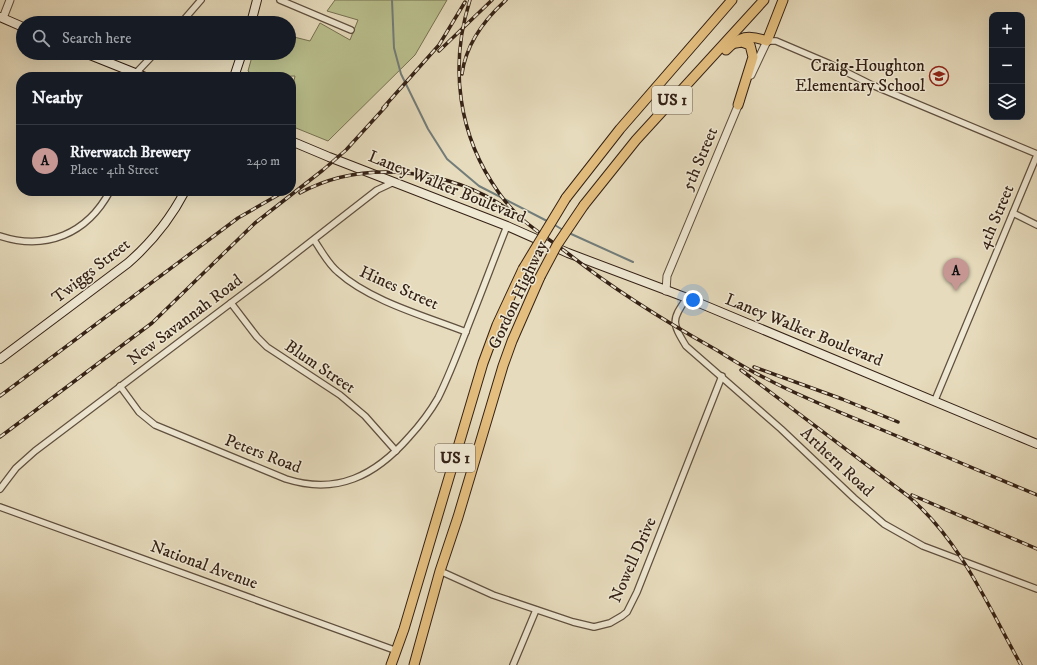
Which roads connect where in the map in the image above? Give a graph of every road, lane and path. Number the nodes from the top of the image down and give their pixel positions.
1 (10, 0) edge
2 (201, 0) edge
3 (257, 0) edge
4 (280, 0) edge
5 (732, 0) edge
6 (764, 0) edge
7 (783, 0) edge
8 (187, 16) edge
9 (253, 16) edge
10 (1, 17) edge
11 (16, 23) edge
12 (351, 30) dead end
13 (767, 41) junction
14 (733, 43) junction
15 (103, 60) edge
16 (148, 60) edge
17 (240, 60) edge
18 (133, 72) edge
19 (137, 72) edge
20 (236, 72) edge
21 (738, 105) junction
22 (296, 143) edge
23 (1037, 154) edge
24 (602, 180) junction
25 (394, 182) junction
26 (107, 196) edge
27 (182, 196) edge
28 (1013, 213) junction
29 (507, 226) junction
30 (1037, 226) edge
31 (0, 236) edge
32 (314, 240) junction
33 (666, 291) junction
34 (687, 298) junction
35 (231, 303) junction
36 (466, 332) junction
37 (0, 359) edge
38 (722, 376) junction
39 (120, 386) junction
40 (935, 400) junction
41 (1037, 444) edge
42 (396, 451) junction
43 (0, 489) edge
44 (0, 507) edge
45 (440, 571) junction
46 (1037, 589) edge
47 (536, 610) junction
48 (397, 651) junction
49 (391, 665) edge
50 (414, 665) edge
51 (513, 665) edge

1 - 10 street
2 - 8 street
3 - 9 main road
4 - 12 street
5 - 48 highway, Gordon Highway / US 1, bridge
6 - 24 highway, Gordon Highway / US 1
7 - 13 highway
10 - 11 main road
13 - 14 highway
13 - 21 street, 5th Street
13 - 23 street
14 - 21 highway
14 - 24 highway
15 - 18 main road
16 - 19 street
17 - 20 main road
21 - 33 street, 5th Street
22 - 25 main road, Laney Walker Boulevard
23 - 28 street, 4th Street
24 - 45 highway, Gordon Highway / US 1, bridge
25 - 29 main road, Laney Walker Boulevard
25 - 32 street, New Savannah Road
26 - 31 street
27 - 37 main road, Twiggs Street
28 - 30 street
28 - 40 street, 4th Street
29 - 33 main road, Laney Walker Boulevard
29 - 36 street, Peters Road
32 - 35 street, New Savannah Road
32 - 36 street, Hines Street
33 - 34 main road, Laney Walker Boulevard
34 - 38 street, Arthern Road
34 - 40 main road, Laney Walker Boulevard
35 - 39 street, New Savannah Road
35 - 42 street, Blum Street
36 - 42 street, Peters Road
38 - 46 street, Arthern Road
38 - 47 street, Nowell Drive
39 - 42 street, Peters Road
39 - 43 street, New Savannah Road
40 - 41 main road, Laney Walker Boulevard
44 - 48 street, National Avenue
45 - 47 street, Nowell Drive
45 - 50 highway, Gordon Highway / US 1
47 - 51 street
48 - 49 highway, Gordon Highway / US 1

